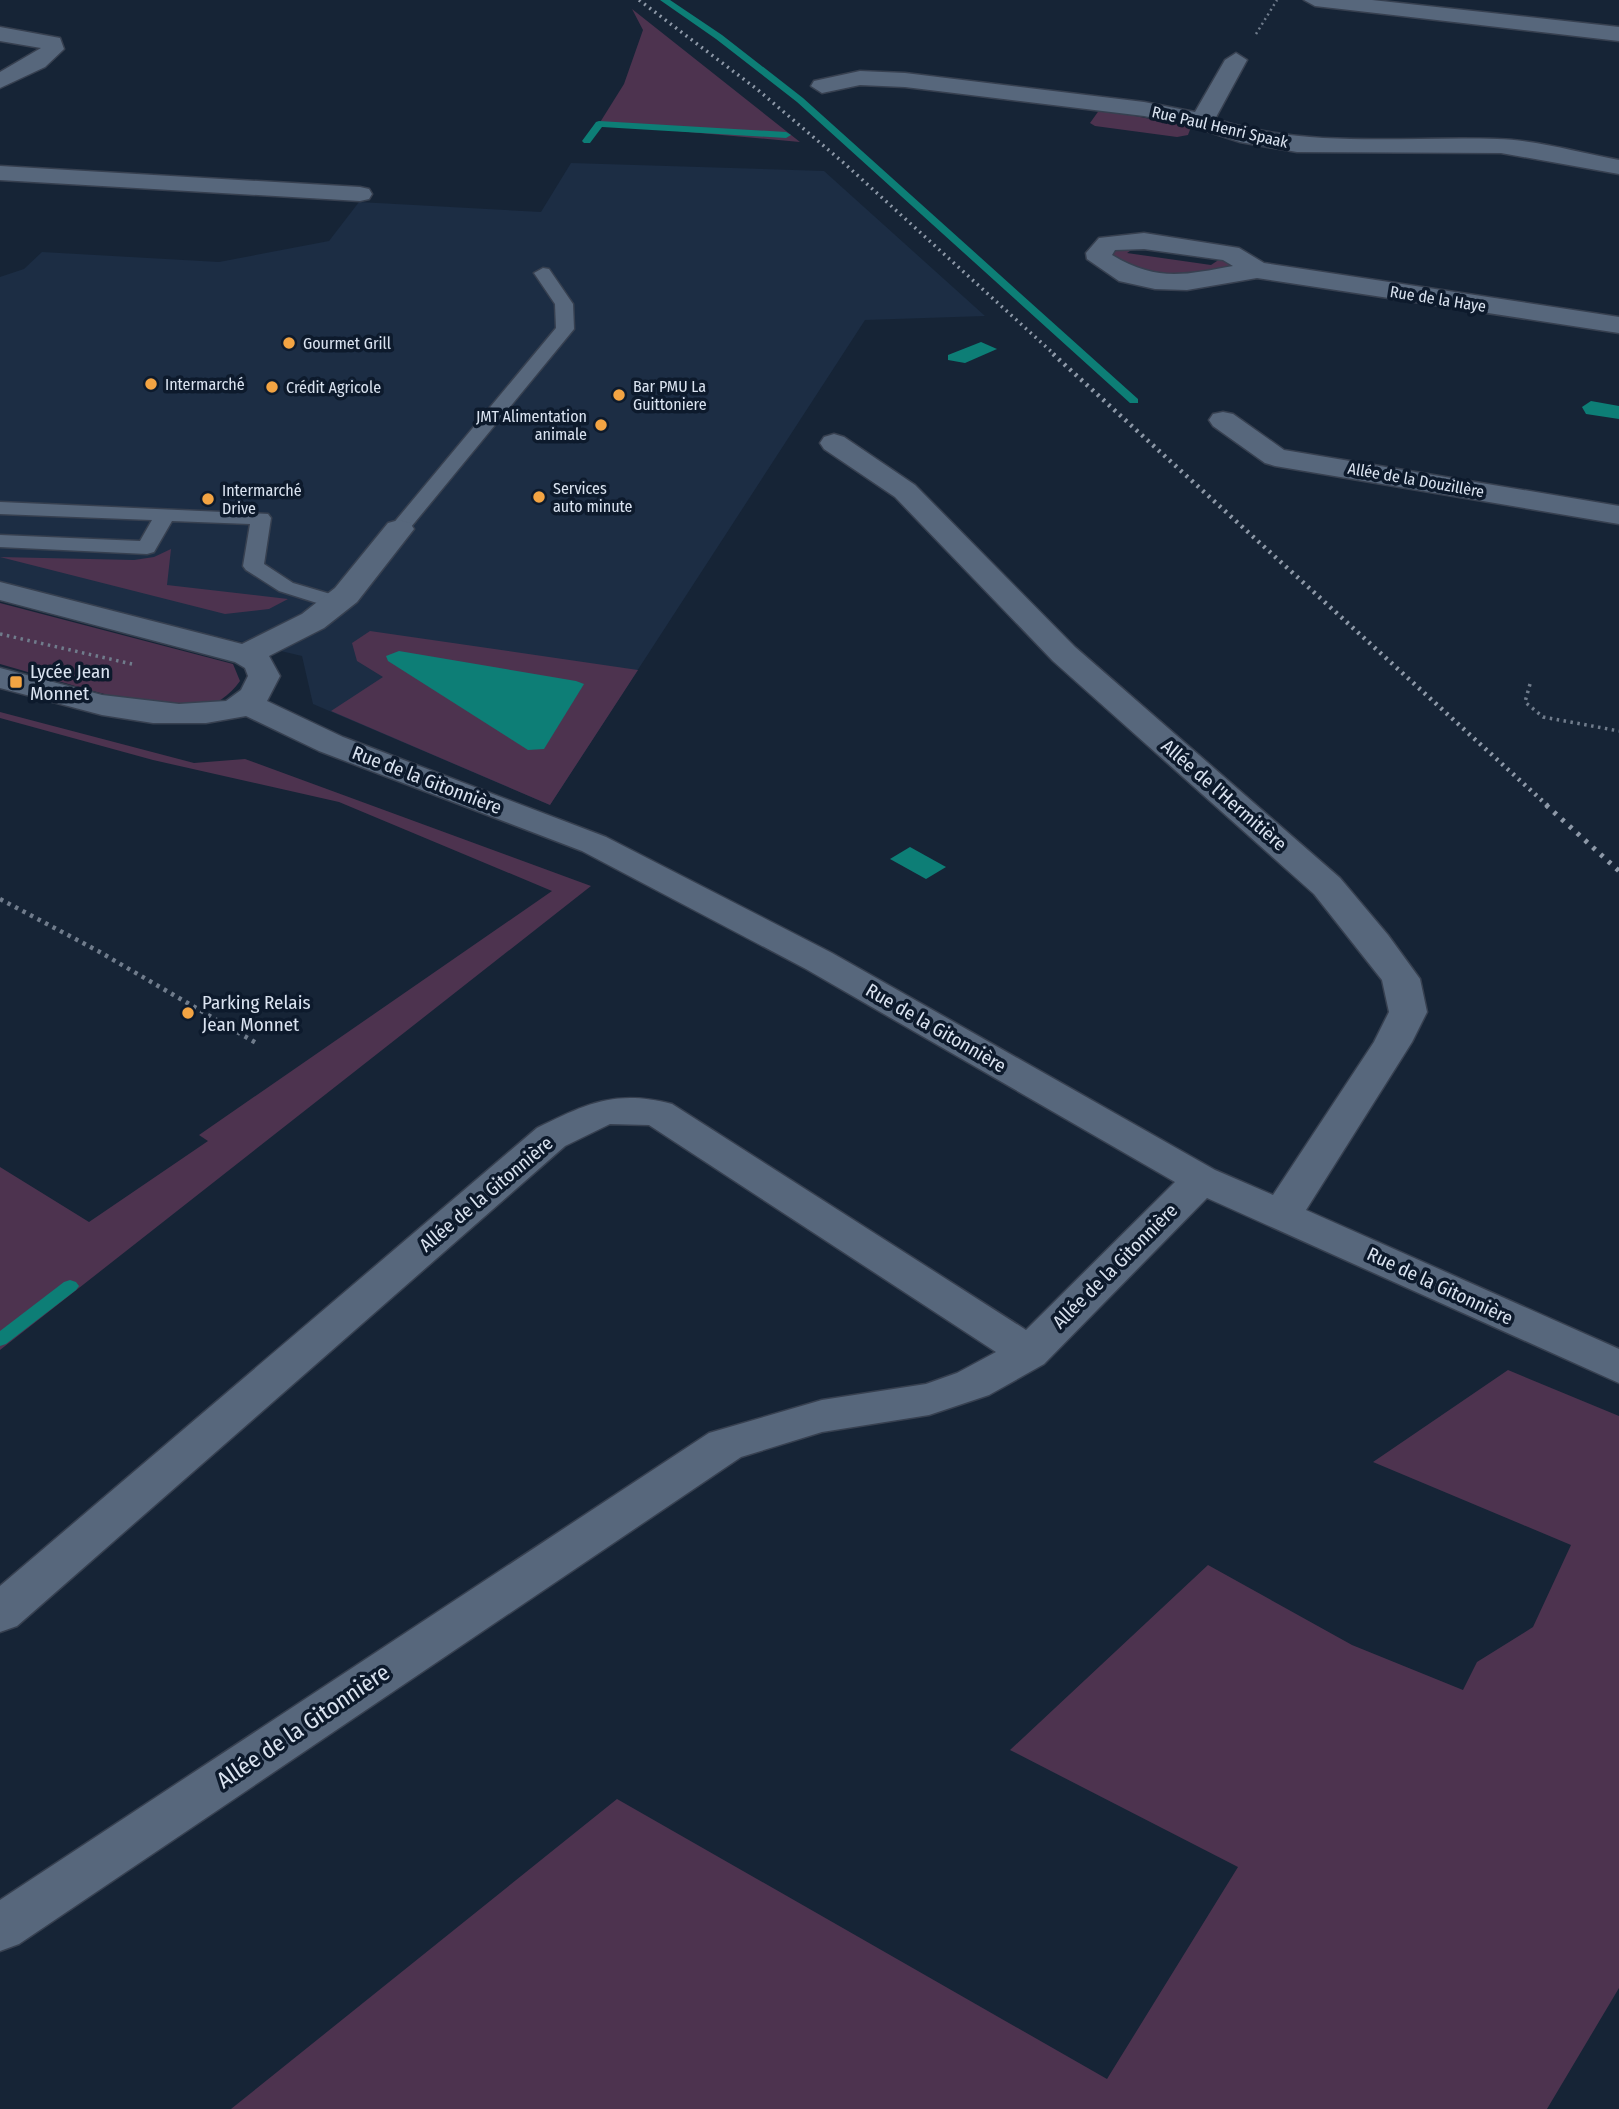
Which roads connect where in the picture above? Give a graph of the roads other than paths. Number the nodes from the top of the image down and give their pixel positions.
1 (1315, 0) edge
2 (0, 34) edge
3 (1619, 34) edge
4 (1236, 60) road end
5 (0, 80) edge
6 (822, 86) dead end
7 (1202, 121) junction
8 (1619, 167) edge
9 (0, 173) edge
10 (360, 194) dead end
11 (1257, 270) junction
12 (543, 273) dead end
13 (1619, 325) edge
14 (1223, 420) dead end
15 (834, 443) dead end
16 (0, 508) edge
17 (165, 514) junction
18 (1619, 515) edge
19 (399, 529) joint
20 (0, 541) edge
21 (0, 591) edge
22 (336, 603) junction
23 (246, 654) junction
24 (0, 678) edge
25 (246, 703) junction
26 (1201, 1179) junction
27 (1282, 1214) junction
28 (1028, 1353) junction
29 (1619, 1367) edge
30 (0, 1613) edge
31 (0, 1928) edge

1 - 3 street
2 - 5 street
4 - 7 street
6 - 7 street, Rue Paul Henri Spaak
7 - 8 street, Rue Paul Henri Spaak
9 - 10 street
11 - 11 street, Rue de la Haye
11 - 13 street, Rue de la Haye
12 - 19 lane
14 - 18 street, Allée de la Douzillère
15 - 27 street, Allée de l'Hermitière
16 - 17 lane
17 - 20 lane
17 - 22 lane
19 - 22 street
21 - 23 street
22 - 23 street
23 - 25 street
24 - 25 street
25 - 26 street, Rue de la Gitonnière
26 - 27 street, Rue de la Gitonnière
26 - 28 street, Allée de la Gitonnière
27 - 29 street, Rue de la Gitonnière
28 - 30 street, Allée de la Gitonnière
28 - 31 street, Allée de la Gitonnière

